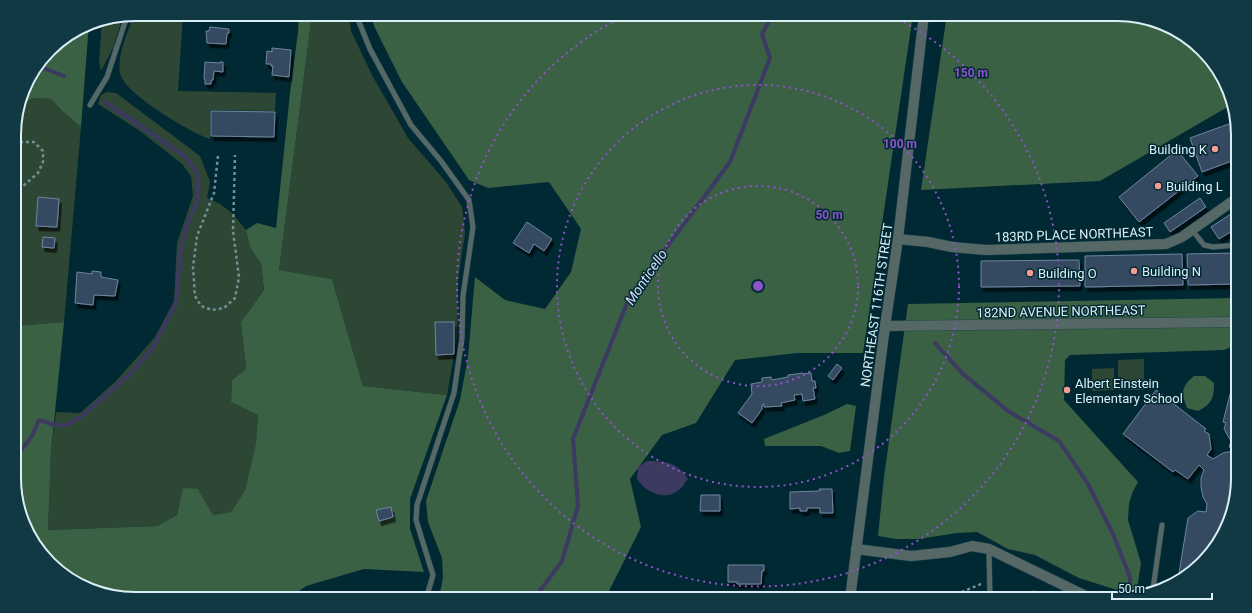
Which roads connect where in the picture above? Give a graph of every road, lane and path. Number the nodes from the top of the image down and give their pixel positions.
1 (125, 21) edge
2 (358, 21) edge
3 (923, 21) edge
4 (90, 106) dead end
5 (21, 142) edge
6 (235, 155) dead end
7 (218, 156) dead end
8 (21, 188) edge
9 (1231, 202) edge
10 (1192, 230) junction
11 (898, 239) junction
12 (1231, 246) edge
13 (1231, 322) edge
14 (885, 326) junction
15 (1162, 525) dead end
16 (856, 549) junction
17 (990, 549) junction
18 (981, 584) dead end
19 (1153, 586) edge
20 (428, 592) edge
21 (851, 592) edge
22 (962, 592) edge
23 (990, 592) edge
24 (1078, 592) edge

1 - 4 lane
2 - 20 lane
3 - 11 street, NORTHEAST 116TH STREET
5 - 8 path
6 - 7 path
9 - 10 street, 183RD PLACE NORTHEAST
10 - 11 street, 183RD PLACE NORTHEAST
10 - 12 lane
11 - 14 street, NORTHEAST 116TH STREET
13 - 14 street, 182ND AVENUE NORTHEAST
14 - 16 street, NORTHEAST 116TH STREET
15 - 19 lane
16 - 17 street
16 - 21 street, NORTHEAST 116TH STREET
17 - 23 lane
17 - 24 street
18 - 22 path

